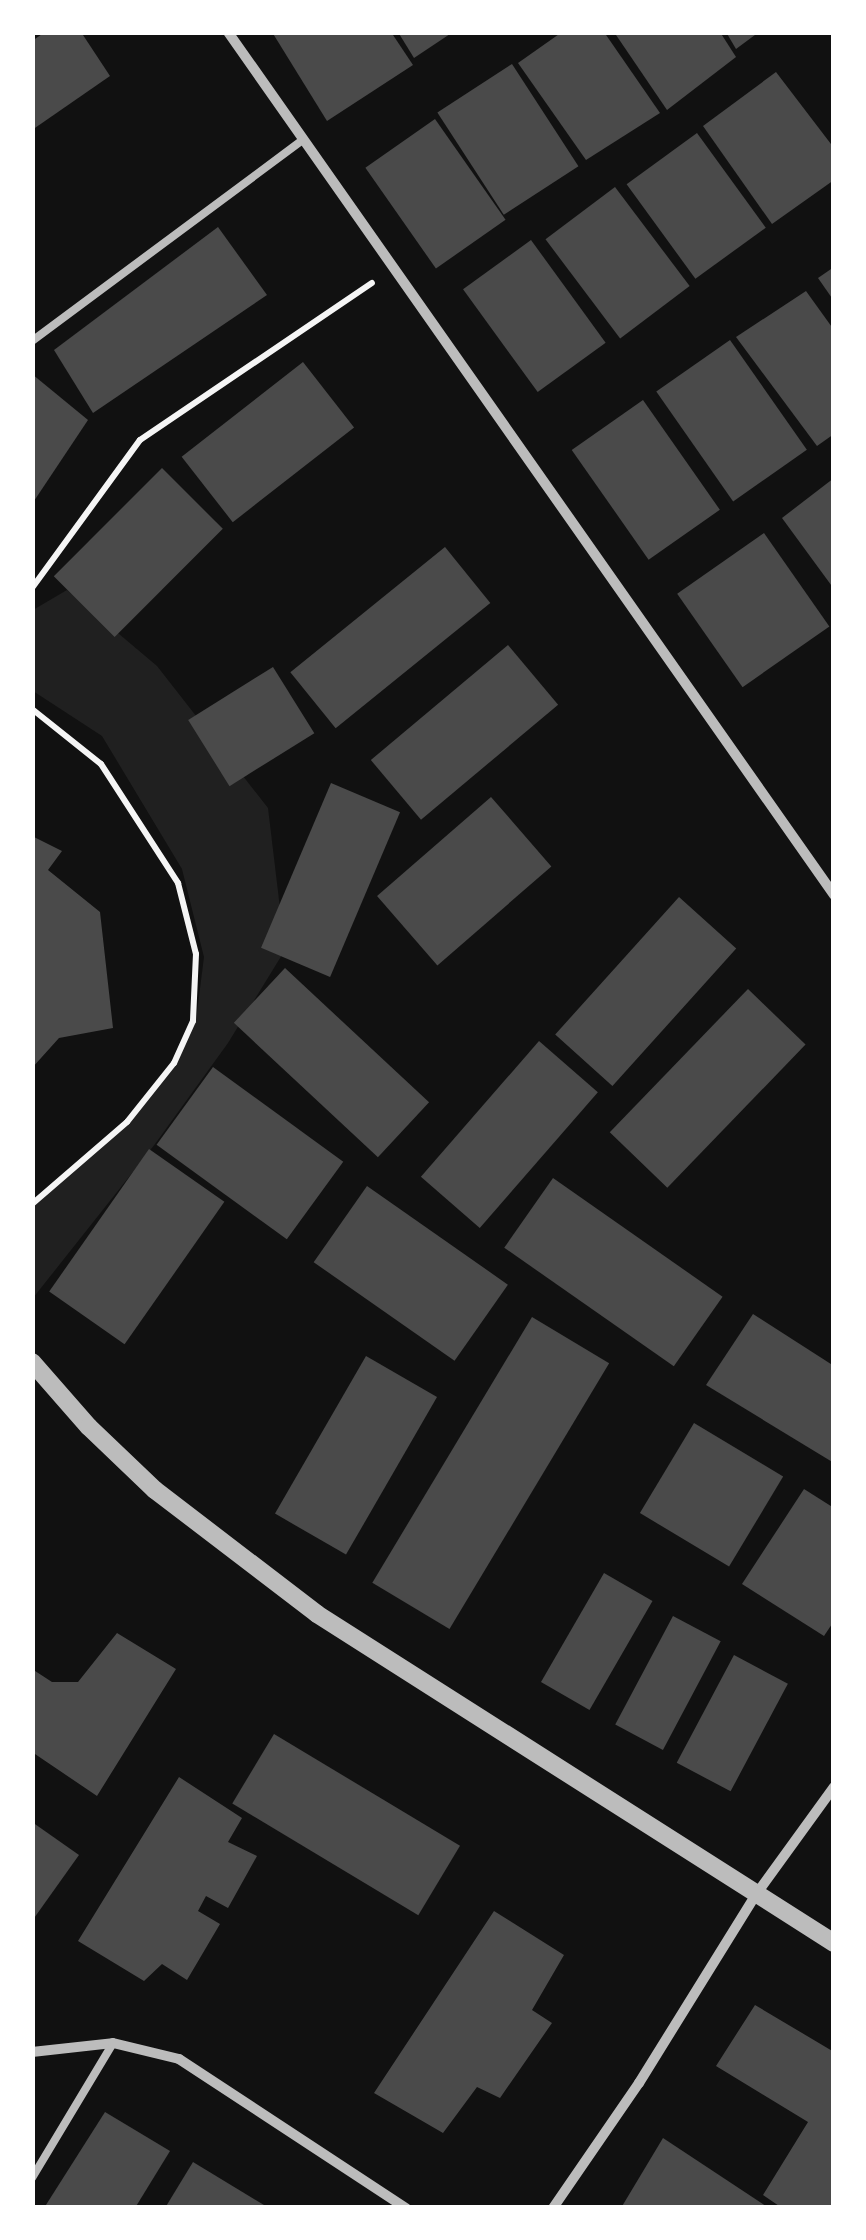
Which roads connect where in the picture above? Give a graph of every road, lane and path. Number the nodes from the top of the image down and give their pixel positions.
1 (228, 32) edge
2 (303, 140) junction
3 (394, 268) junction
4 (32, 341) edge
5 (32, 588) edge
6 (32, 709) edge
7 (834, 895) edge
8 (32, 1204) edge
9 (32, 1362) edge
10 (834, 1787) edge
11 (756, 1896) junction
12 (834, 1943) edge
13 (114, 2043) junction
14 (32, 2052) edge
15 (32, 2178) edge
16 (406, 2208) edge
17 (553, 2208) edge

1 - 2 street
2 - 3 street
2 - 4 lane
3 - 5 path
3 - 7 street
6 - 8 path
9 - 11 street
10 - 11 street
11 - 12 street
11 - 17 street
13 - 14 street
13 - 15 lane
13 - 16 street

